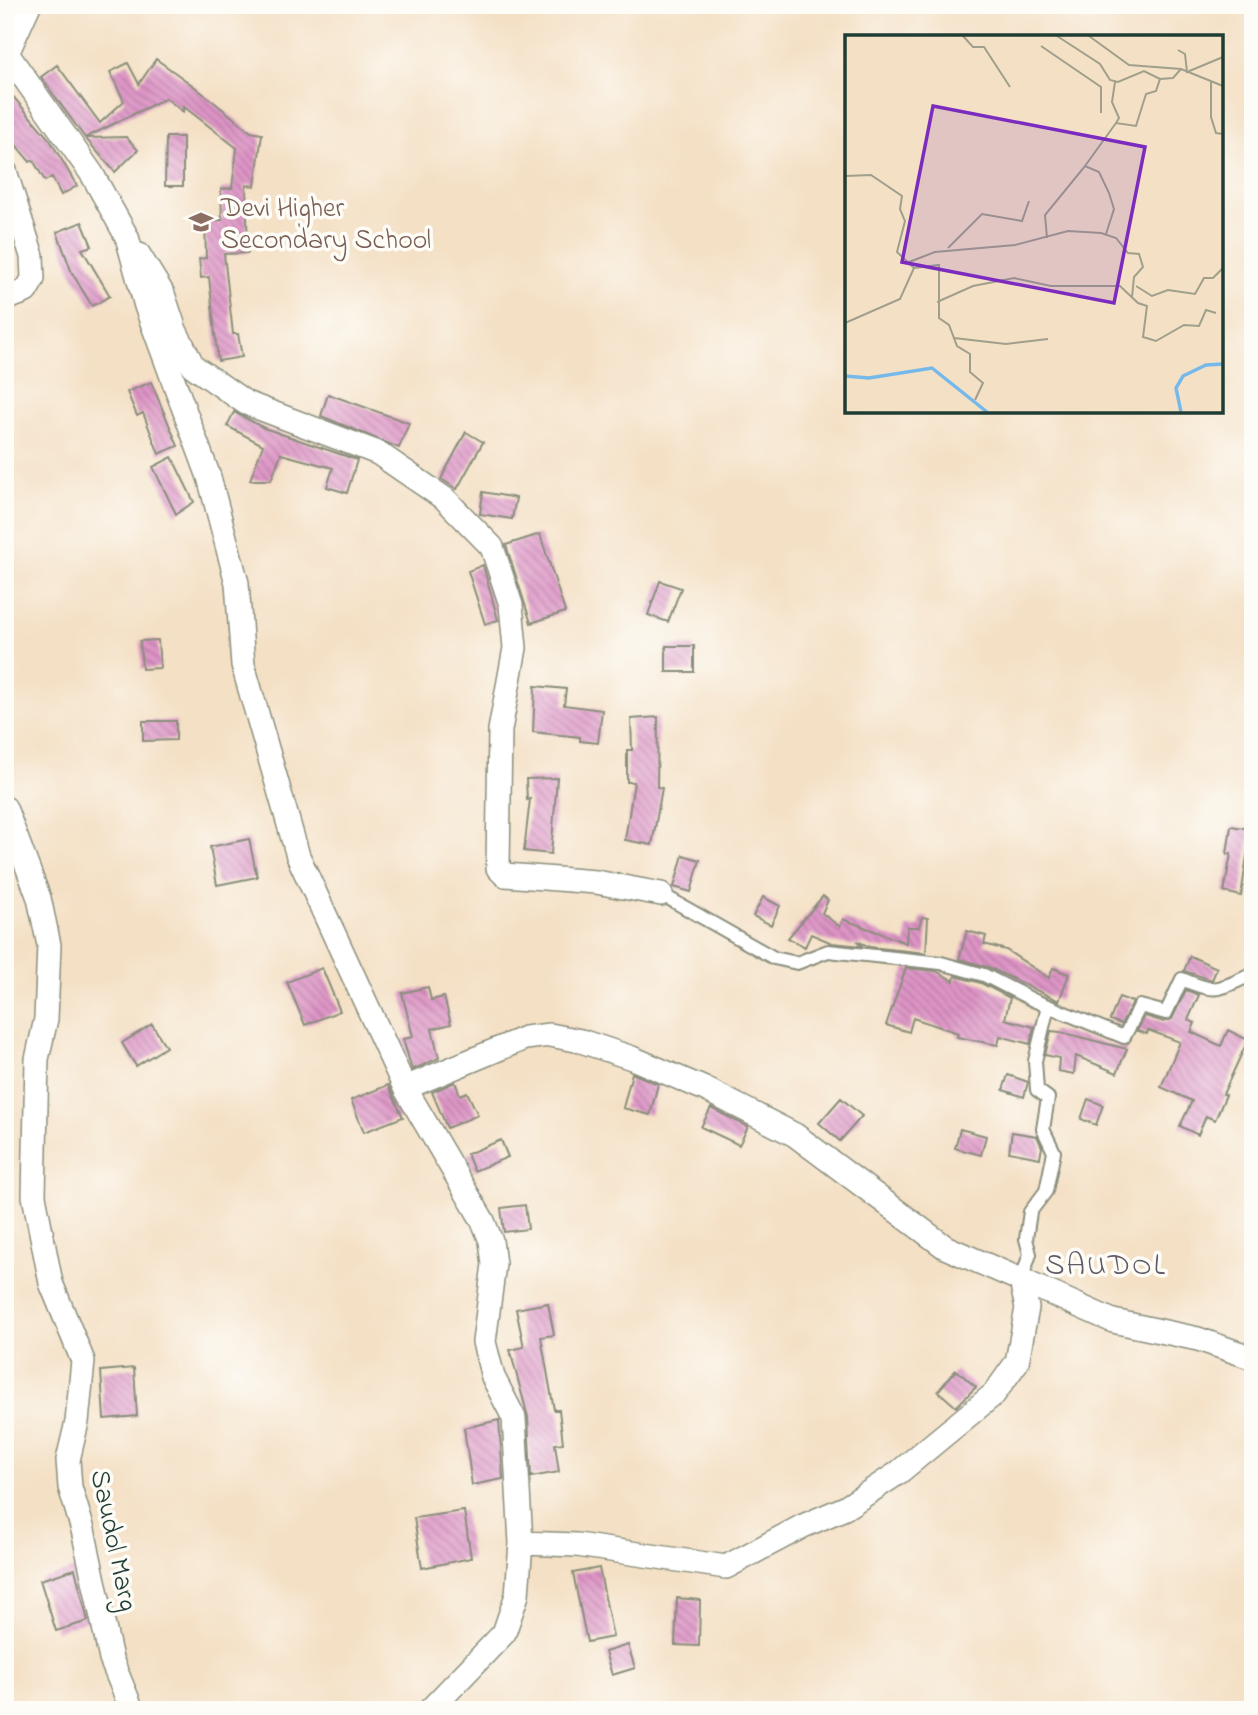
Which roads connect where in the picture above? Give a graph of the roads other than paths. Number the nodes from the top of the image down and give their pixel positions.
1 (29, 5) edge
2 (7, 56) edge
3 (5, 171) edge
4 (128, 237) junction
5 (5, 299) edge
6 (5, 808) edge
7 (661, 894) joint
8 (1253, 974) edge
9 (1048, 1006) junction
10 (405, 1088) junction
11 (1021, 1280) junction
12 (1253, 1358) edge
13 (522, 1543) junction
14 (132, 1710) edge
15 (430, 1710) edge

1 - 2 street
2 - 4 street
3 - 5 street
4 - 7 street
4 - 10 street
6 - 14 street, Saudol Marg
7 - 9 lane
8 - 9 lane
9 - 11 lane
10 - 11 street
10 - 13 street
11 - 12 street
11 - 13 street
13 - 15 street

